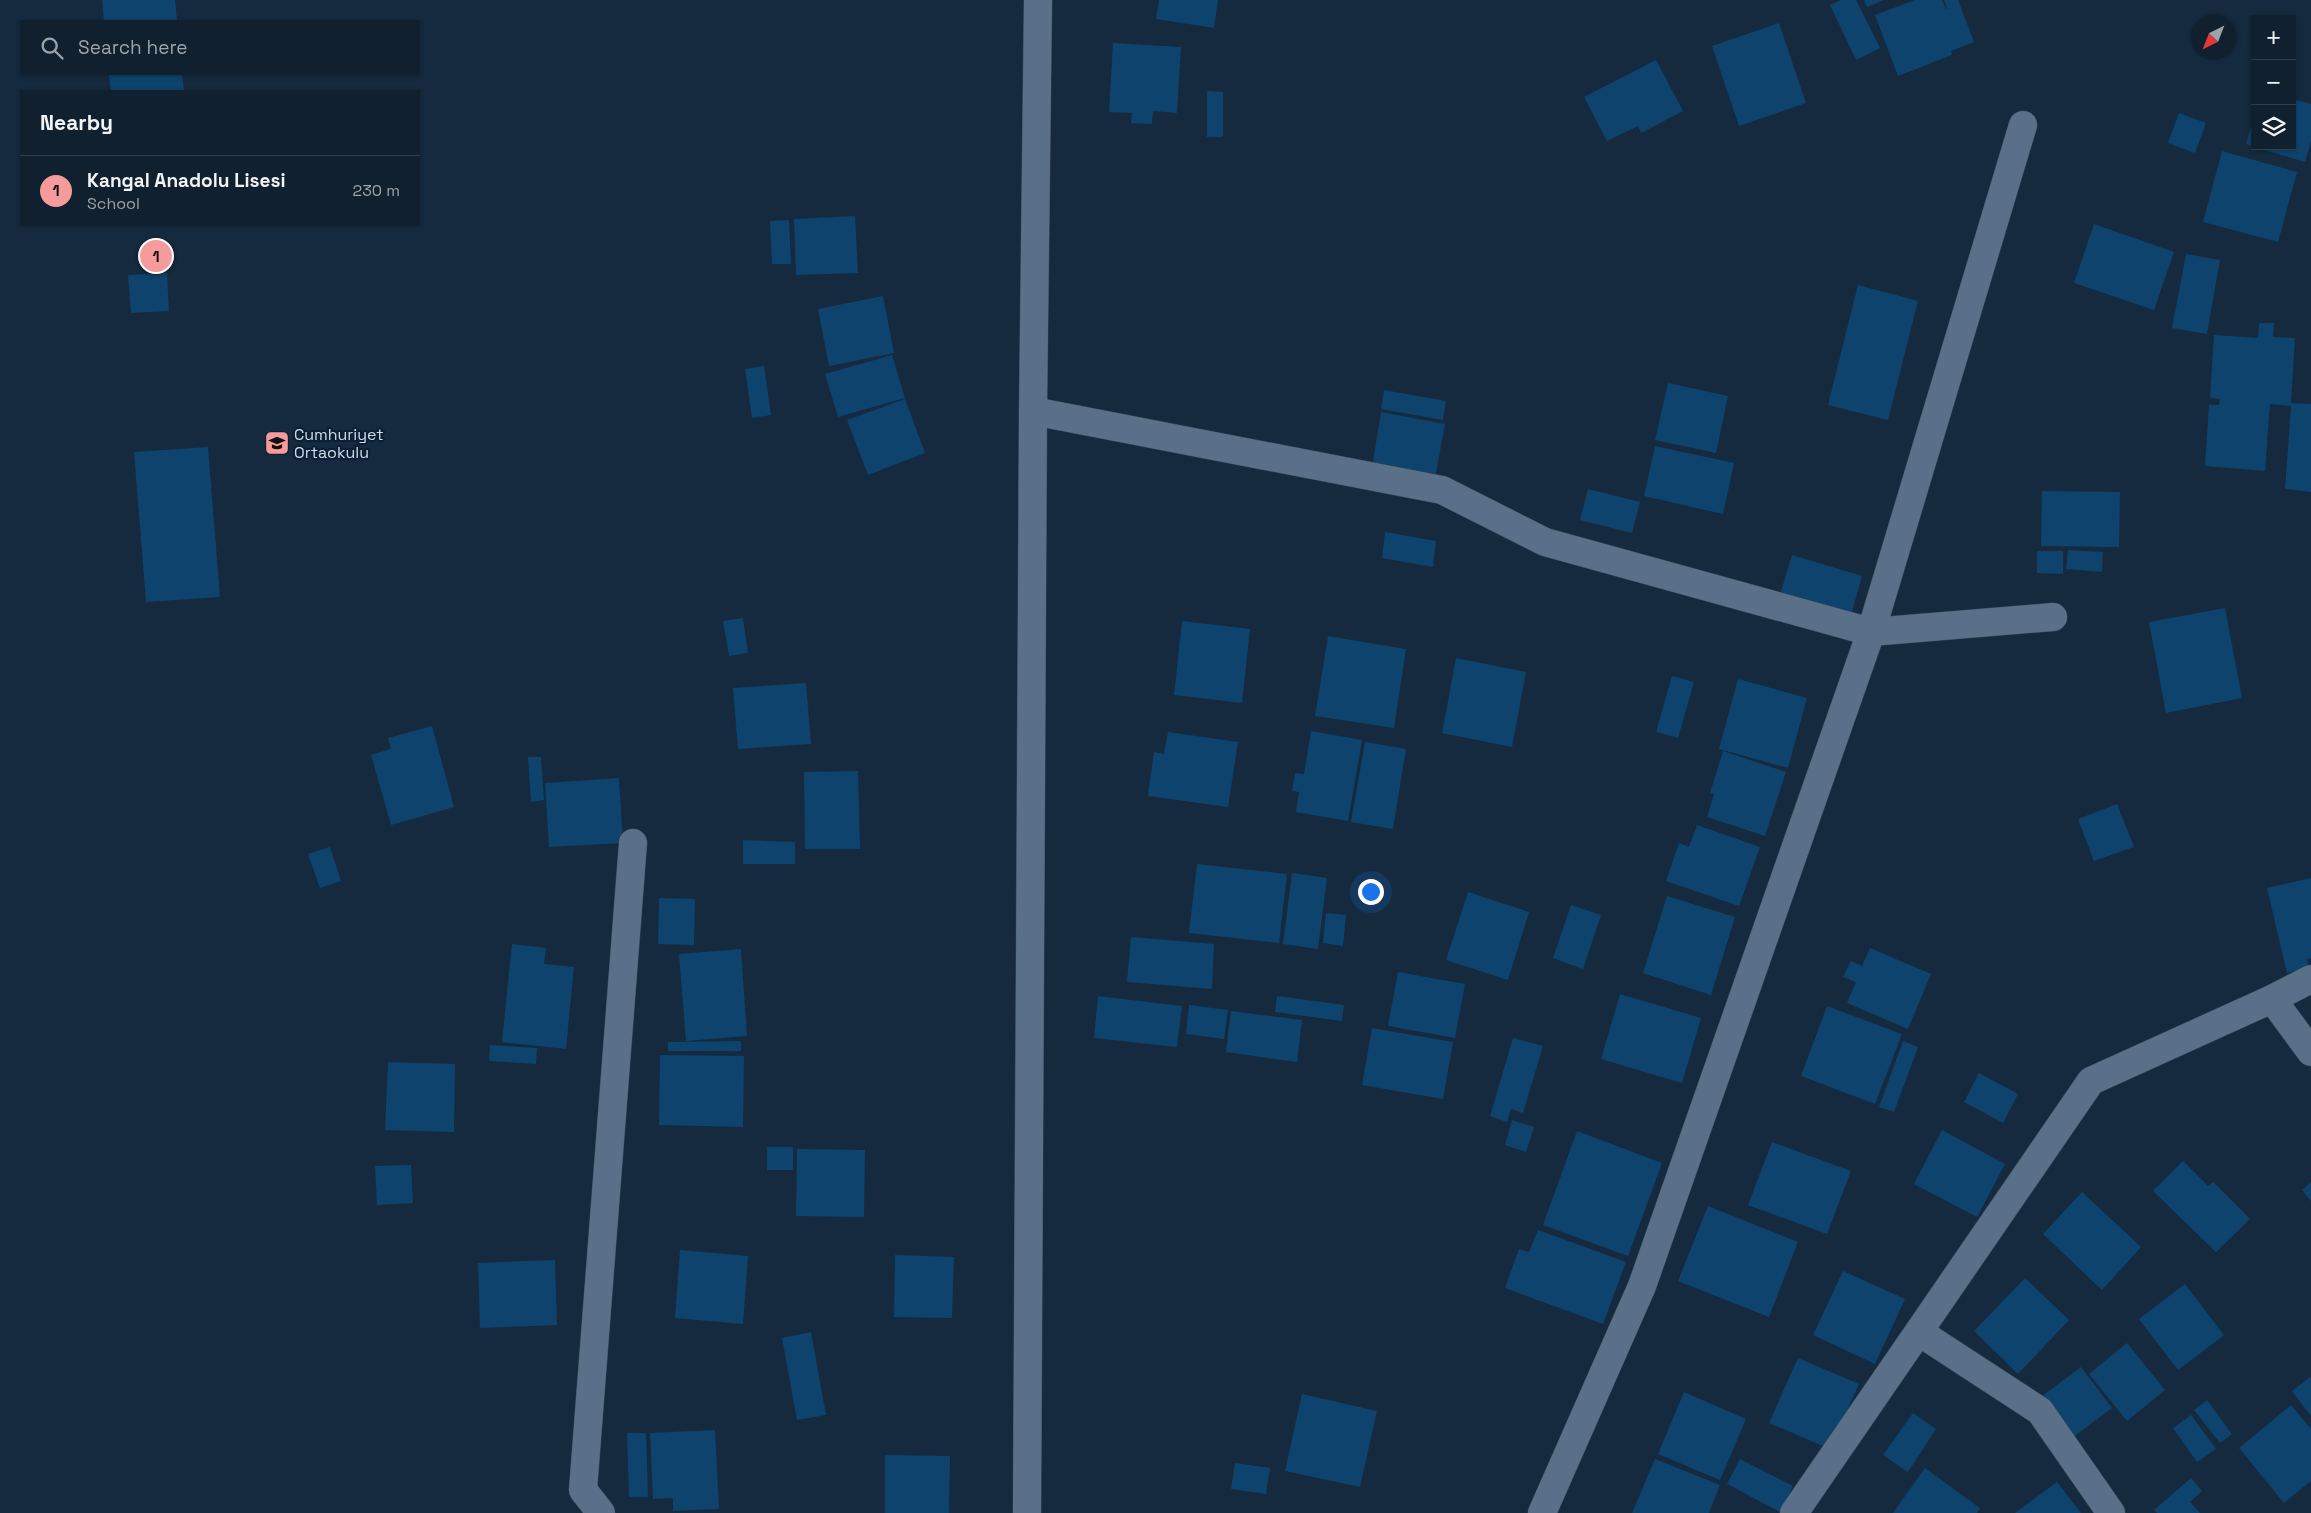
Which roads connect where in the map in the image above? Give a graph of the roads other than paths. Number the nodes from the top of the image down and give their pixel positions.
1 (1038, 0) edge
2 (2023, 125) dead end
3 (1033, 411) junction
4 (2053, 617) dead end
5 (1871, 632) junction
6 (633, 843) dead end
7 (2311, 979) edge
8 (2272, 999) junction
9 (2311, 1052) edge
10 (1919, 1332) junction
11 (601, 1513) edge
12 (1027, 1513) edge
13 (1542, 1513) edge
14 (1794, 1513) edge
15 (2111, 1513) edge

1 - 3 street
2 - 5 street
3 - 5 street
3 - 12 street
4 - 5 street
5 - 13 street
6 - 11 street
7 - 8 street
8 - 9 street
8 - 10 street
10 - 14 street
10 - 15 street

